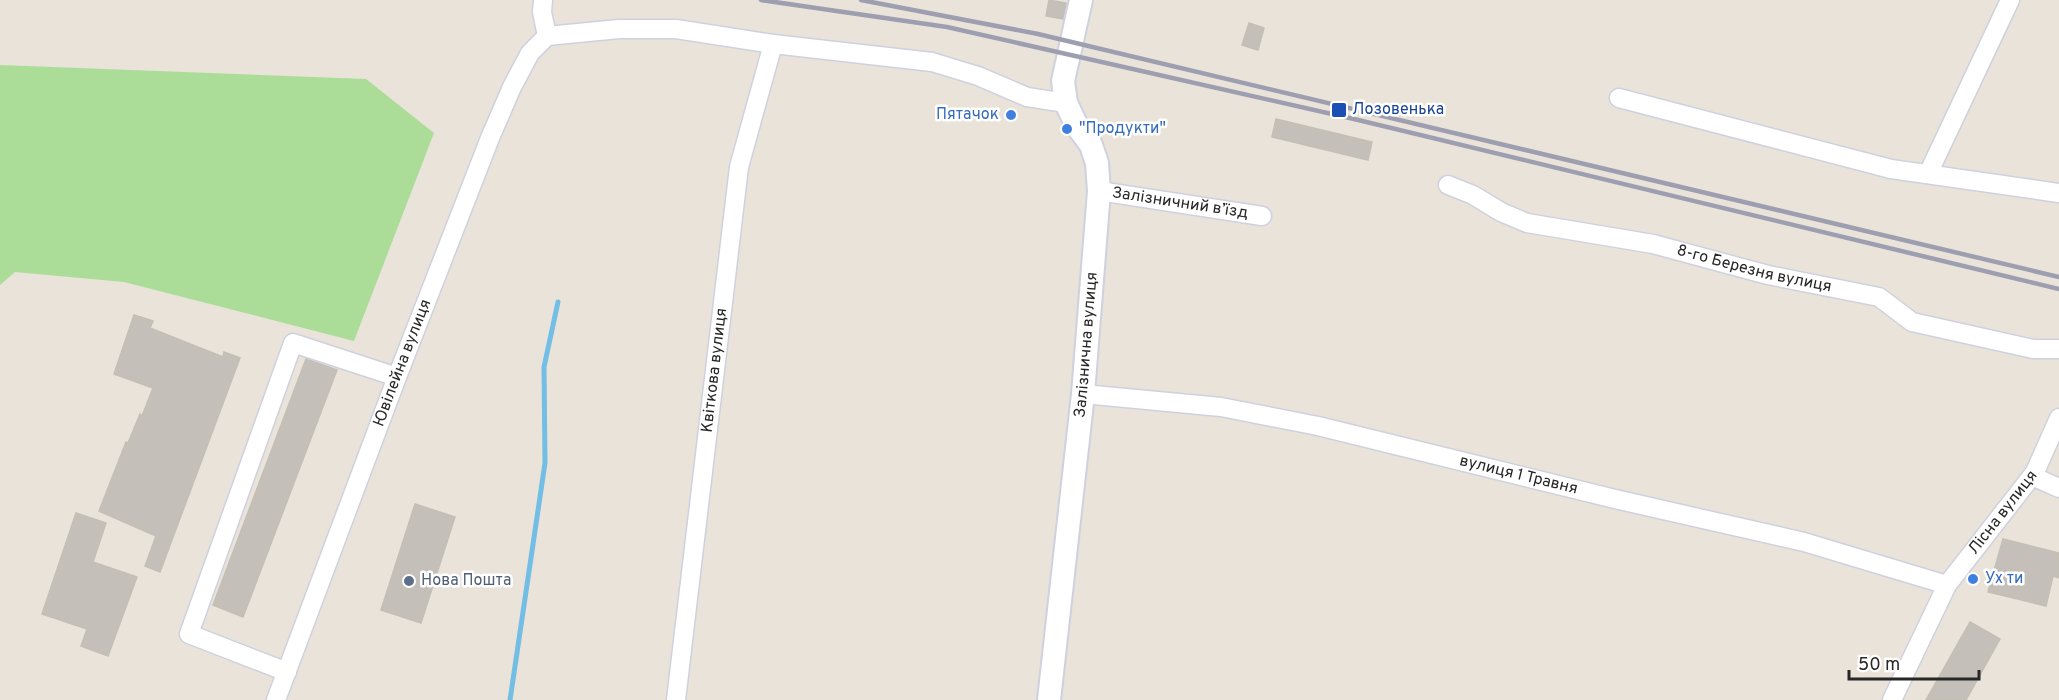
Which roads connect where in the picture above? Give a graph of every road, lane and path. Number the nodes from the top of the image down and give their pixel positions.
1 (543, 0) edge
2 (1081, 0) edge
3 (2010, 0) edge
4 (547, 36) junction
5 (773, 44) junction
6 (1618, 98) dead end
7 (1066, 103) junction
8 (1928, 174) junction
9 (1448, 185) dead end
10 (1099, 191) junction
11 (2059, 193) edge
12 (1262, 216) dead end
13 (2059, 350) edge
14 (397, 377) junction
15 (1083, 394) junction
16 (2059, 417) edge
17 (2032, 476) junction
18 (2059, 488) edge
19 (1947, 585) junction
20 (287, 672) junction
21 (276, 700) edge
22 (675, 700) edge
23 (1050, 700) edge
24 (1892, 700) edge

1 - 4 street
2 - 7 street, Залізнична вулиця
3 - 8 street
4 - 5 street
4 - 14 street, Ювілейна вулиця
5 - 7 street
5 - 22 street, Квіткова вулиця
6 - 8 street
7 - 10 street, Залізнична вулиця
8 - 11 street
9 - 13 street, 8-го Березня вулиця
10 - 12 street, Залізничний в’їзд
10 - 15 street, Залізнична вулиця
14 - 20 street, Ювілейна вулиця
14 - 20 street
15 - 19 street, вулиця 1 Травня
15 - 23 street, Залізнична вулиця
16 - 17 street, Лісна вулиця
17 - 18 street
17 - 19 street, Лісна вулиця
19 - 24 street, Лісна вулиця
20 - 21 street, Ювілейна вулиця

